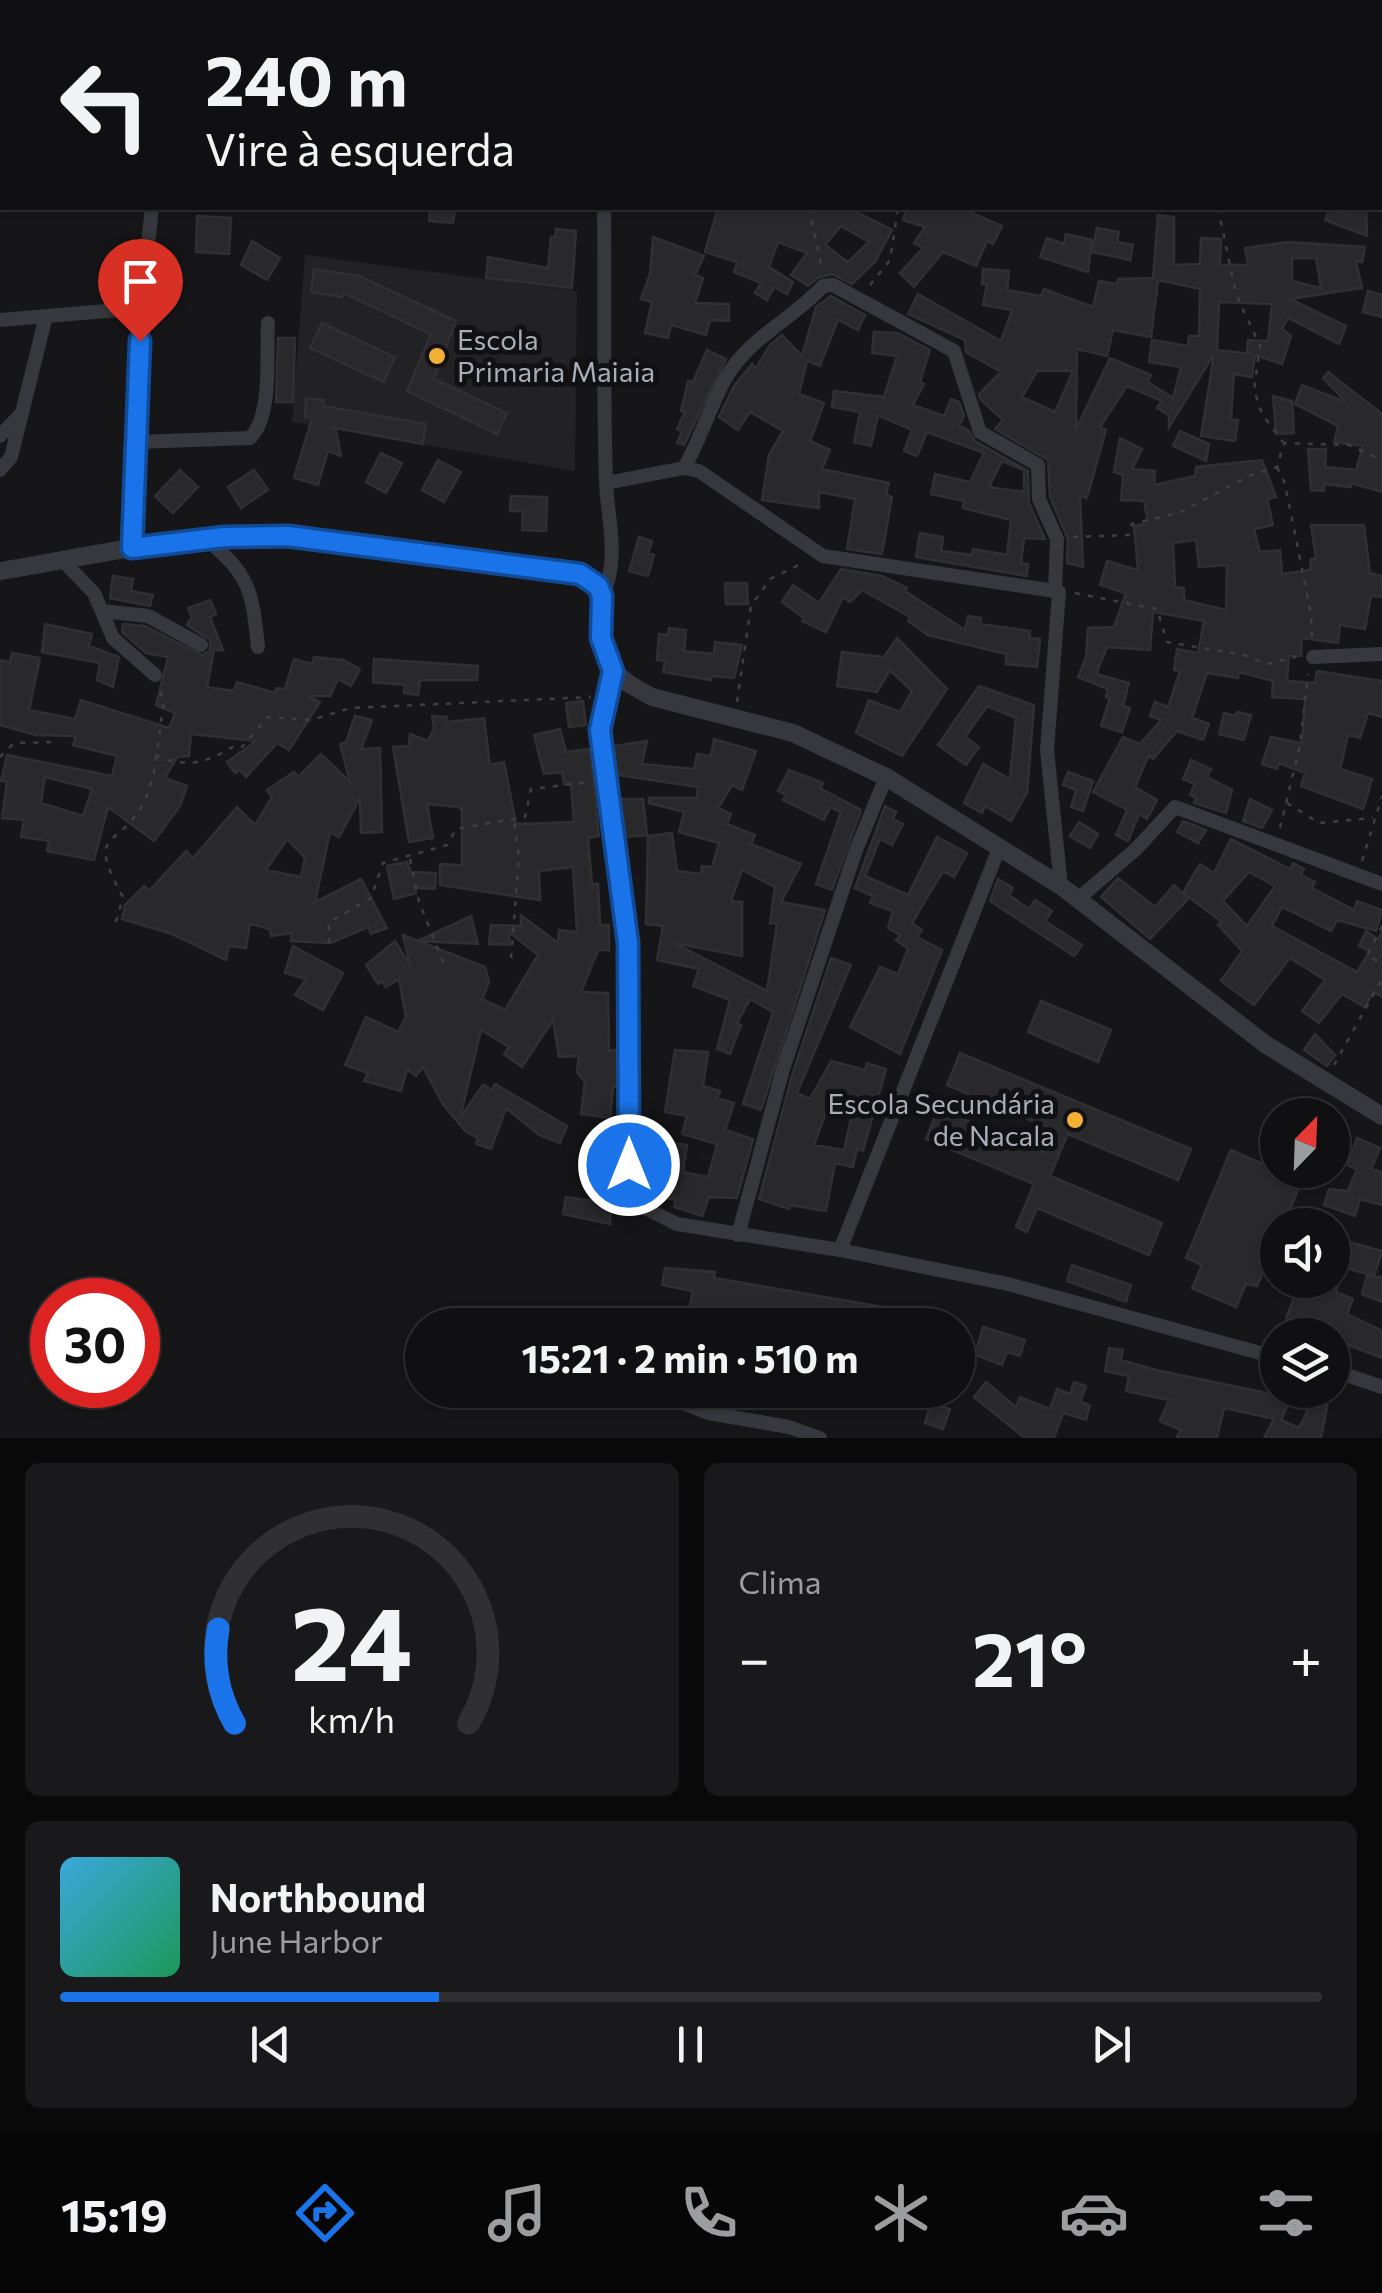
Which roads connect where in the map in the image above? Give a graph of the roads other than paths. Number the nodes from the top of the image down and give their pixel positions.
1 (152, 210) edge
2 (604, 210) edge
3 (141, 308) junction
4 (46, 316) junction
5 (0, 320) edge
6 (268, 323) dead end
7 (24, 410) junction
8 (0, 436) edge
9 (136, 442) junction
10 (684, 468) junction
11 (0, 470) edge
12 (606, 483) junction
13 (205, 538) junction
14 (132, 548) junction
15 (62, 560) junction
16 (0, 571) edge
17 (1057, 591) junction
18 (602, 596) junction
19 (102, 610) junction
20 (200, 646) dead end
21 (258, 647) dead end
22 (1382, 654) edge
23 (1312, 657) road end
24 (613, 671) junction
25 (155, 675) road end
26 (886, 777) junction
27 (1000, 846) junction
28 (1382, 884) edge
29 (1061, 886) junction
30 (1078, 899) junction
31 (1382, 1116) edge
32 (738, 1235) junction
33 (840, 1250) junction
34 (1260, 1353) edge
35 (1350, 1376) edge
36 (1382, 1387) edge
37 (696, 1408) edge
38 (820, 1438) edge

1 - 3 street
2 - 12 street
3 - 4 street
3 - 9 street
4 - 5 street
4 - 7 street
6 - 9 street
7 - 8 street
7 - 11 street
9 - 14 street
10 - 12 street
10 - 17 street
10 - 17 street
12 - 18 street
13 - 14 street
13 - 18 street
13 - 21 street
14 - 15 street
15 - 16 street
15 - 19 street
17 - 29 street
18 - 24 street
19 - 20 street
19 - 25 street
22 - 23 street
24 - 26 street
24 - 32 street
26 - 27 street
26 - 32 street
27 - 29 street
27 - 33 street
28 - 30 street
29 - 30 street
30 - 31 street
32 - 33 street
33 - 34 street
35 - 36 street
37 - 38 street

